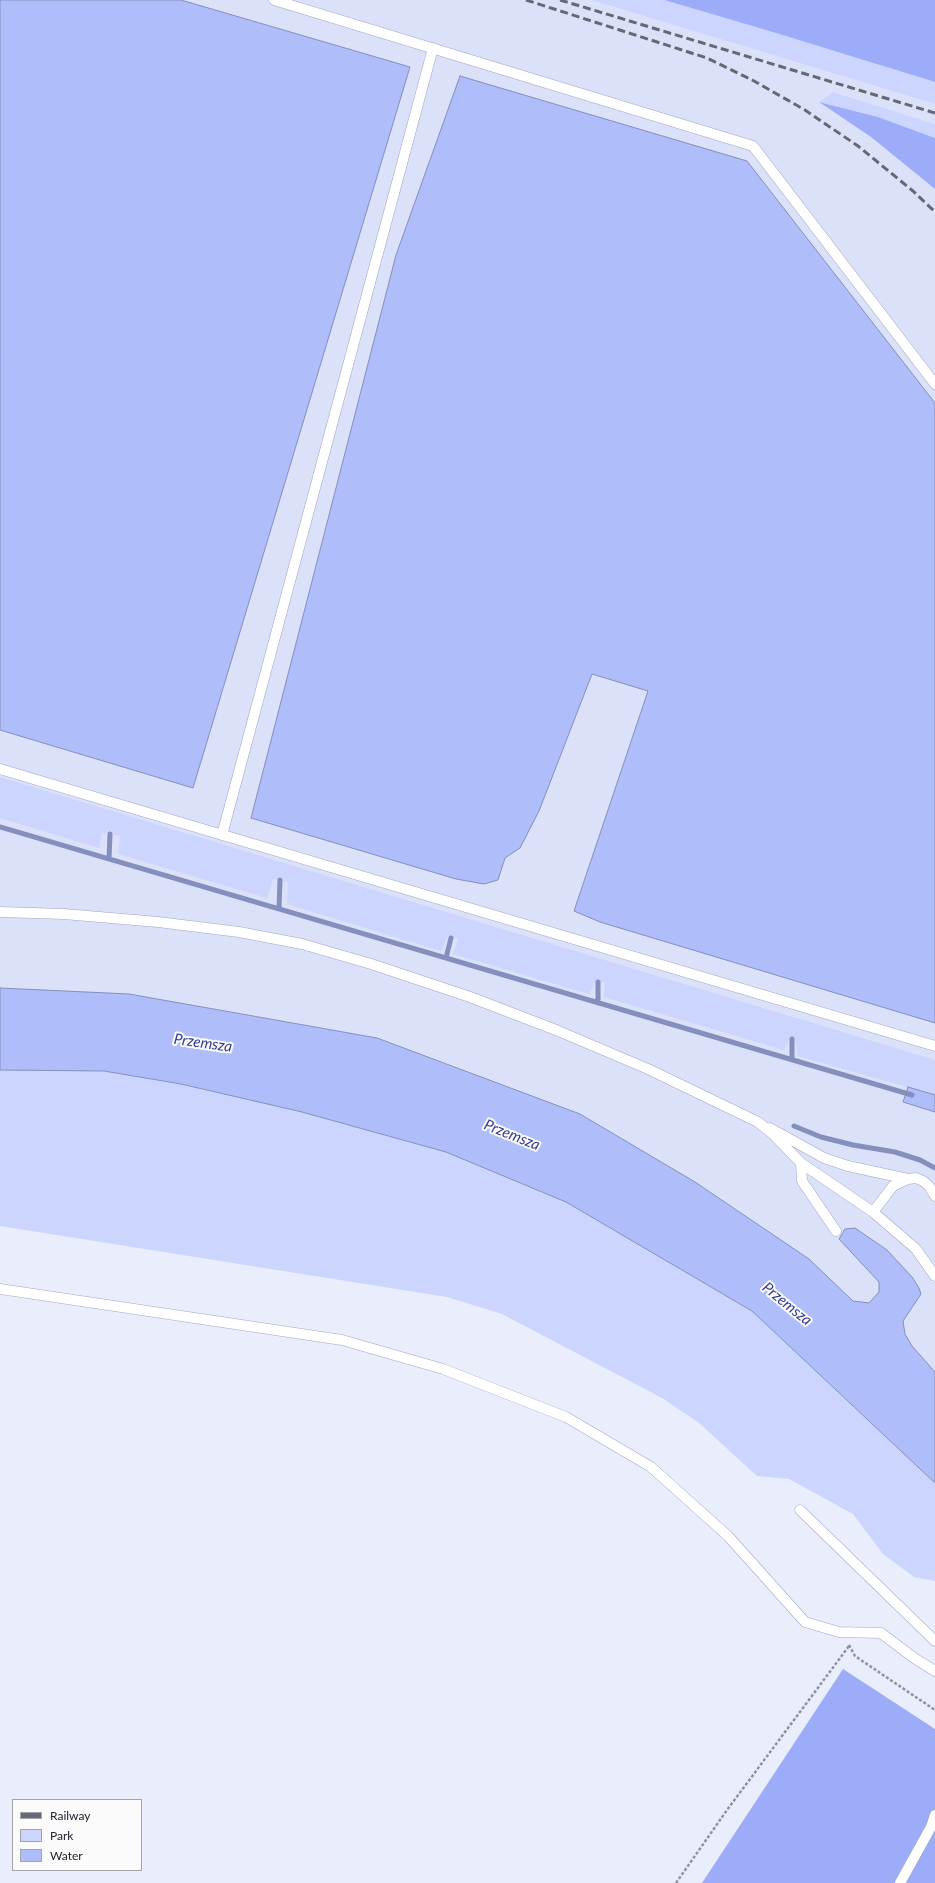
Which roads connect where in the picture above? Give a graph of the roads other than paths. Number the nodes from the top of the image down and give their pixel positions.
1 (274, 0) edge
2 (433, 48) junction
3 (935, 384) edge
4 (0, 769) edge
5 (222, 835) junction
6 (0, 912) edge
7 (935, 1046) edge
8 (758, 1122) junction
9 (802, 1163) junction
10 (908, 1179) junction
11 (935, 1196) edge
12 (873, 1212) junction
13 (836, 1231) dead end
14 (935, 1276) edge
15 (0, 1289) edge
16 (800, 1510) dead end
17 (935, 1641) edge
18 (935, 1670) edge
19 (935, 1815) edge
20 (900, 1883) edge

1 - 2 lane
2 - 3 lane
2 - 5 lane
4 - 5 lane
5 - 7 lane
6 - 8 lane
8 - 9 lane
8 - 10 lane
9 - 12 lane
9 - 13 lane
10 - 11 lane
10 - 12 lane
12 - 14 lane
15 - 18 lane
16 - 17 lane
19 - 20 lane

